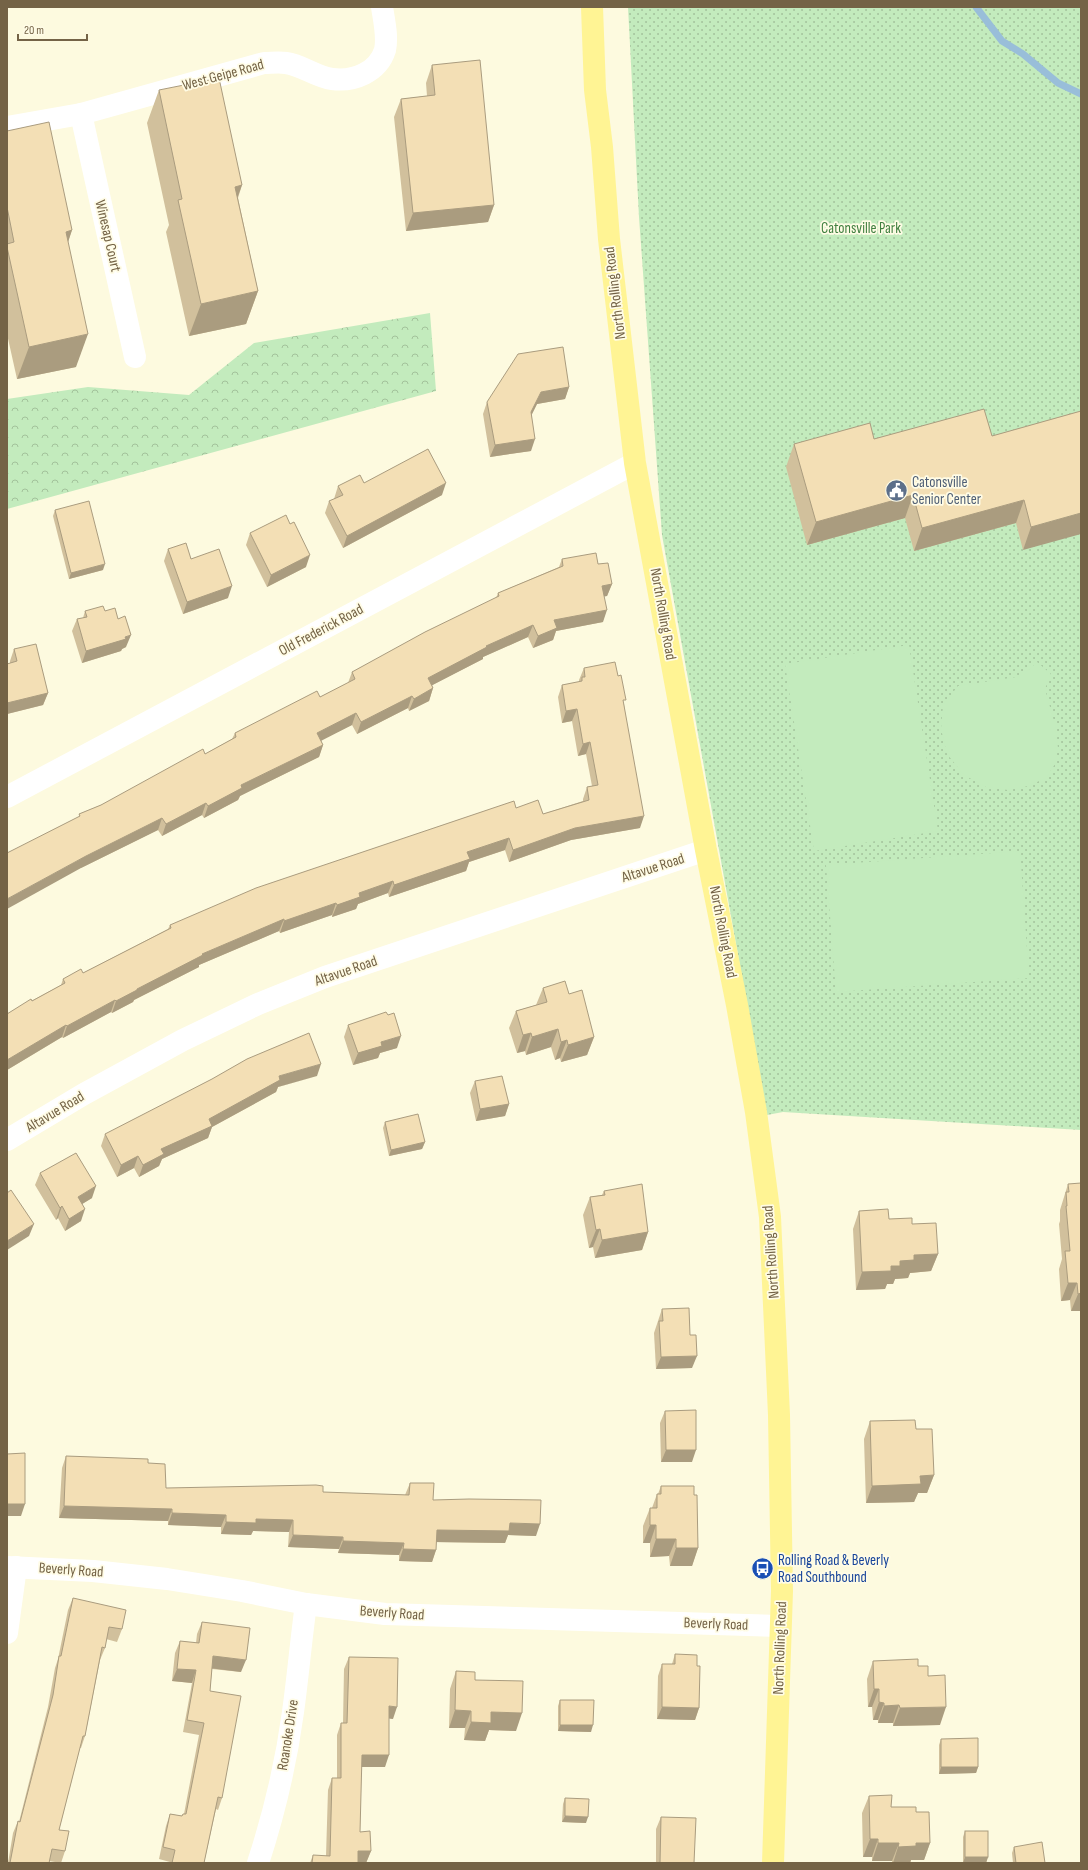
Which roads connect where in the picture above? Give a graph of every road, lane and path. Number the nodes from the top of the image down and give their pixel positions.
1 (382, 7) edge
2 (592, 7) edge
3 (81, 114) junction
4 (7, 127) edge
5 (135, 357) dead end
6 (635, 463) junction
7 (7, 797) edge
8 (706, 850) junction
9 (7, 1140) edge
10 (11, 1567) edge
11 (306, 1604) junction
12 (780, 1626) junction
13 (7, 1633) edge
14 (258, 1863) edge
15 (773, 1863) edge

1 - 3 street, West Geipe Road
2 - 6 main road, North Rolling Road
3 - 4 street, West Geipe Road
3 - 5 street, Winesap Court
6 - 7 street, Old Frederick Road
6 - 8 main road, North Rolling Road
8 - 9 street, Altavue Road
8 - 12 main road, North Rolling Road
10 - 11 street, Beverly Road
10 - 13 street
11 - 12 street, Beverly Road
11 - 14 street, Roanoke Drive
12 - 15 main road, North Rolling Road

